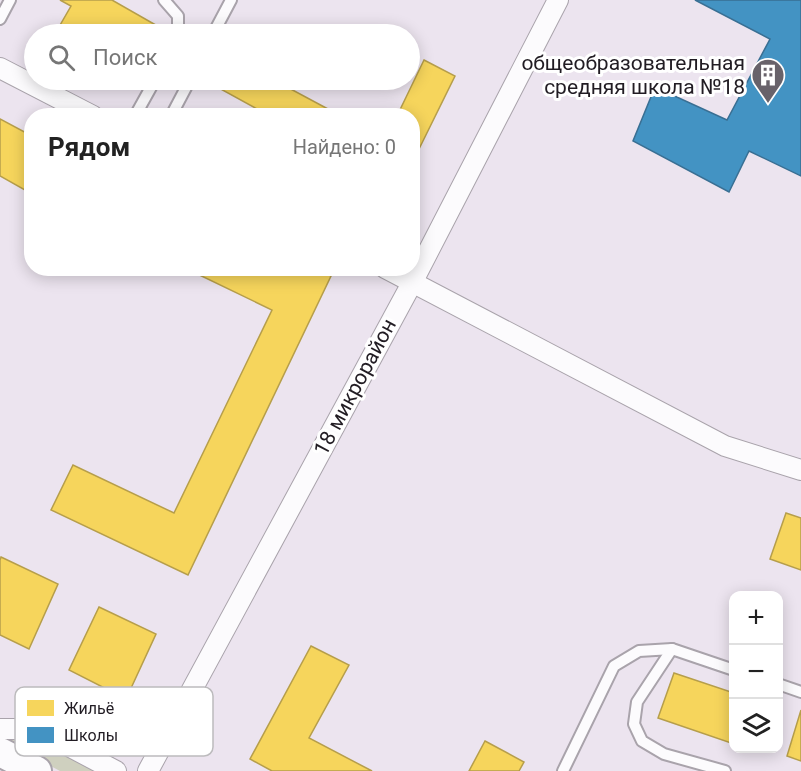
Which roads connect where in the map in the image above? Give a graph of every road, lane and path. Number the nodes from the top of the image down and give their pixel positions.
1 (10, 0) edge
2 (164, 0) edge
3 (231, 0) edge
4 (558, 0) edge
5 (0, 19) edge
6 (178, 24) edge
7 (218, 24) edge
8 (0, 68) edge
9 (24, 80) edge
10 (43, 90) edge
11 (149, 90) edge
12 (185, 90) edge
13 (78, 108) edge
14 (139, 108) edge
15 (175, 108) edge
16 (420, 267) edge
17 (400, 276) edge
18 (415, 276) edge
19 (412, 282) junction
20 (801, 470) edge
21 (672, 649) junction
22 (729, 667) edge
23 (783, 686) edge
24 (193, 687) edge
25 (801, 692) edge
26 (0, 752) edge
27 (88, 756) edge
28 (156, 756) edge
29 (37, 771) edge
30 (116, 771) edge
31 (148, 771) edge
32 (563, 771) edge
33 (725, 771) edge

1 - 5 lane
2 - 6 lane
3 - 7 lane
4 - 16 street, 18 микрорайон
8 - 9 street
10 - 13 street
11 - 14 lane
12 - 15 lane
17 - 19 street
18 - 19 street, 18 микрорайон
19 - 20 street
19 - 24 street, 18 микрорайон
21 - 22 lane
21 - 32 lane
21 - 33 lane
23 - 25 lane
26 - 29 main road
27 - 30 street
28 - 31 street, 18 микрорайон

